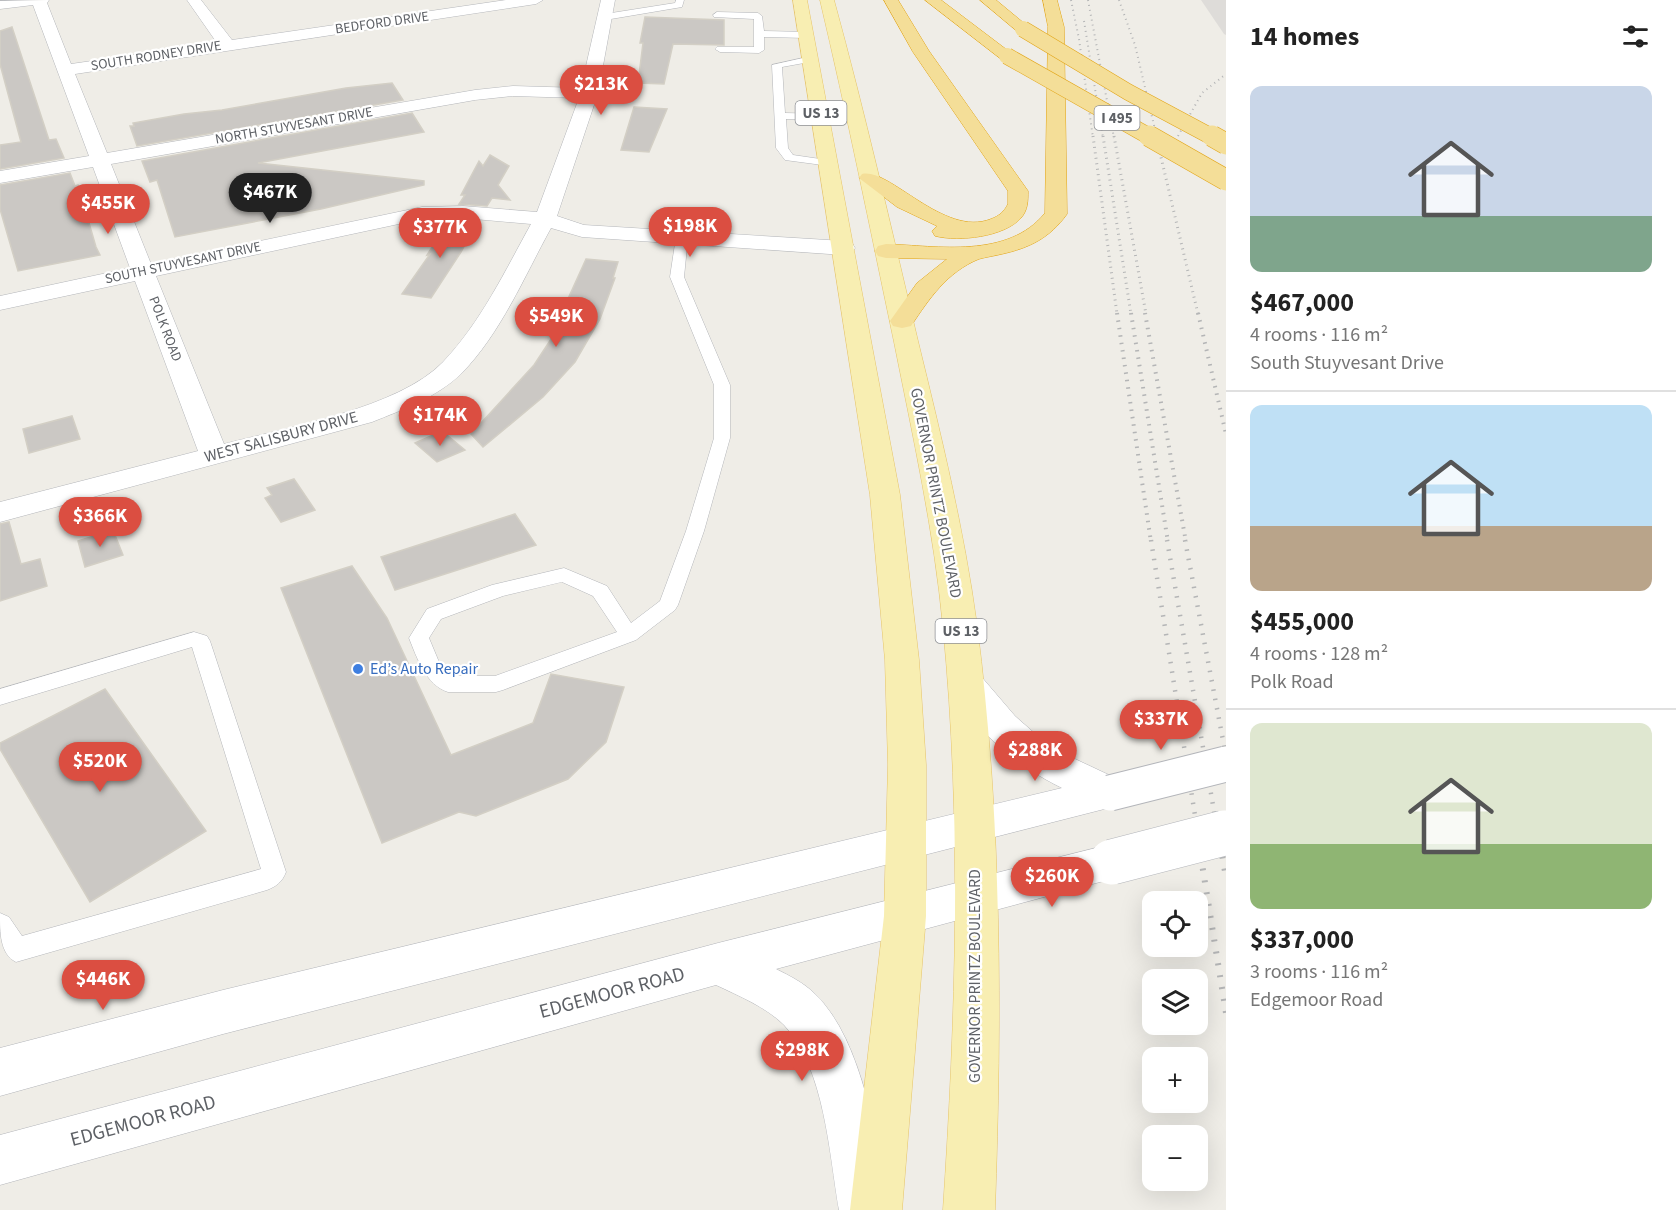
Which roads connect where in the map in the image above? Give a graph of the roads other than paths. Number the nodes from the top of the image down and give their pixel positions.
1 (40, 0) edge
2 (194, 0) edge
3 (536, 0) edge
4 (681, 0) edge
5 (800, 0) edge
6 (827, 0) edge
7 (891, 0) edge
8 (932, 0) edge
9 (987, 0) edge
10 (1050, 0) edge
11 (0, 5) edge
12 (373, 9) dead end
13 (607, 9) edge
14 (717, 15) dead end
15 (385, 22) junction
16 (760, 34) junction
17 (808, 35) junction
18 (228, 46) junction
19 (720, 49) dead end
20 (812, 59) junction
21 (844, 65) junction
22 (66, 70) junction
23 (590, 93) junction
24 (780, 116) junction
25 (822, 117) junction
26 (1226, 144) edge
27 (100, 160) junction
28 (830, 163) junction
29 (0, 177) edge
30 (869, 178) junction
31 (1226, 180) edge
32 (590, 210) dead end
33 (545, 219) junction
34 (684, 227) junction
35 (881, 229) junction
36 (833, 233) junction
37 (973, 242) junction
38 (886, 251) junction
39 (143, 272) junction
40 (0, 303) edge
41 (902, 321) junction
42 (214, 455) junction
43 (0, 512) edge
44 (629, 635) junction
45 (966, 683) junction
46 (0, 697) edge
47 (1226, 764) edge
48 (1110, 793) junction
49 (975, 826) junction
50 (1226, 832) edge
51 (907, 843) junction
52 (977, 897) junction
53 (905, 916) junction
54 (0, 925) edge
55 (718, 964) junction
56 (0, 1072) edge
57 (0, 1160) edge
58 (865, 1210) edge
59 (876, 1210) edge
60 (969, 1210) edge

1 - 11 street
1 - 22 street, POLK ROAD
2 - 18 street, SOUTH RODNEY DRIVE
3 - 15 street, BEDFORD DRIVE
4 - 13 lane
5 - 17 main road, US 13
6 - 21 main road, GOVERNOR PRINTZ BOULEVARD / US 13
7 - 37 highway
8 - 31 highway, I 495, bridge
9 - 26 highway, I 495, bridge
10 - 37 highway
12 - 15 street
13 - 23 street, WEST SALISBURY DRIVE
14 - 16 lane
15 - 18 street, BEDFORD DRIVE
16 - 17 lane
16 - 19 lane
17 - 20 main road, US 13
18 - 22 street, SOUTH RODNEY DRIVE
20 - 21 main road
20 - 24 lane
20 - 25 main road, US 13
21 - 30 main road, GOVERNOR PRINTZ BOULEVARD / US 13
22 - 27 street, POLK ROAD
23 - 27 street, NORTH STUYVESANT DRIVE
23 - 33 street, WEST SALISBURY DRIVE
24 - 25 lane
24 - 28 lane
25 - 28 main road, US 13
27 - 29 street, NORTH STUYVESANT DRIVE
27 - 39 street, POLK ROAD
28 - 36 main road, US 13
30 - 35 main road, GOVERNOR PRINTZ BOULEVARD / US 13
30 - 37 highway
32 - 33 street, SOUTH STUYVESANT DRIVE
33 - 34 street, SOUTH STUYVESANT DRIVE
33 - 39 street, SOUTH STUYVESANT DRIVE
33 - 42 street, WEST SALISBURY DRIVE
34 - 36 street, SOUTH STUYVESANT DRIVE
34 - 44 lane
35 - 36 main road, SOUTH STUYVESANT DRIVE
35 - 37 highway
35 - 38 main road, GOVERNOR PRINTZ BOULEVARD / US 13
36 - 38 main road, SOUTH STUYVESANT DRIVE
36 - 51 main road, US 13
37 - 38 highway
37 - 41 highway
38 - 41 main road, GOVERNOR PRINTZ BOULEVARD / US 13
39 - 40 street, SOUTH STUYVESANT DRIVE
39 - 42 street, POLK ROAD
41 - 45 main road, GOVERNOR PRINTZ BOULEVARD / US 13
42 - 43 street, WEST SALISBURY DRIVE
44 - 44 lane
45 - 48 street
45 - 49 main road, GOVERNOR PRINTZ BOULEVARD / US 13
46 - 54 lane
47 - 48 street, bridge
48 - 49 street
49 - 51 street
49 - 52 main road, GOVERNOR PRINTZ BOULEVARD / US 13
50 - 52 street, EDGEMOOR ROAD, bridge
51 - 53 main road, US 13
51 - 56 street
52 - 53 street, EDGEMOOR ROAD
52 - 60 main road, GOVERNOR PRINTZ BOULEVARD / US 13
53 - 55 street, EDGEMOOR ROAD
53 - 59 main road, US 13
55 - 57 street, EDGEMOOR ROAD
55 - 58 street

